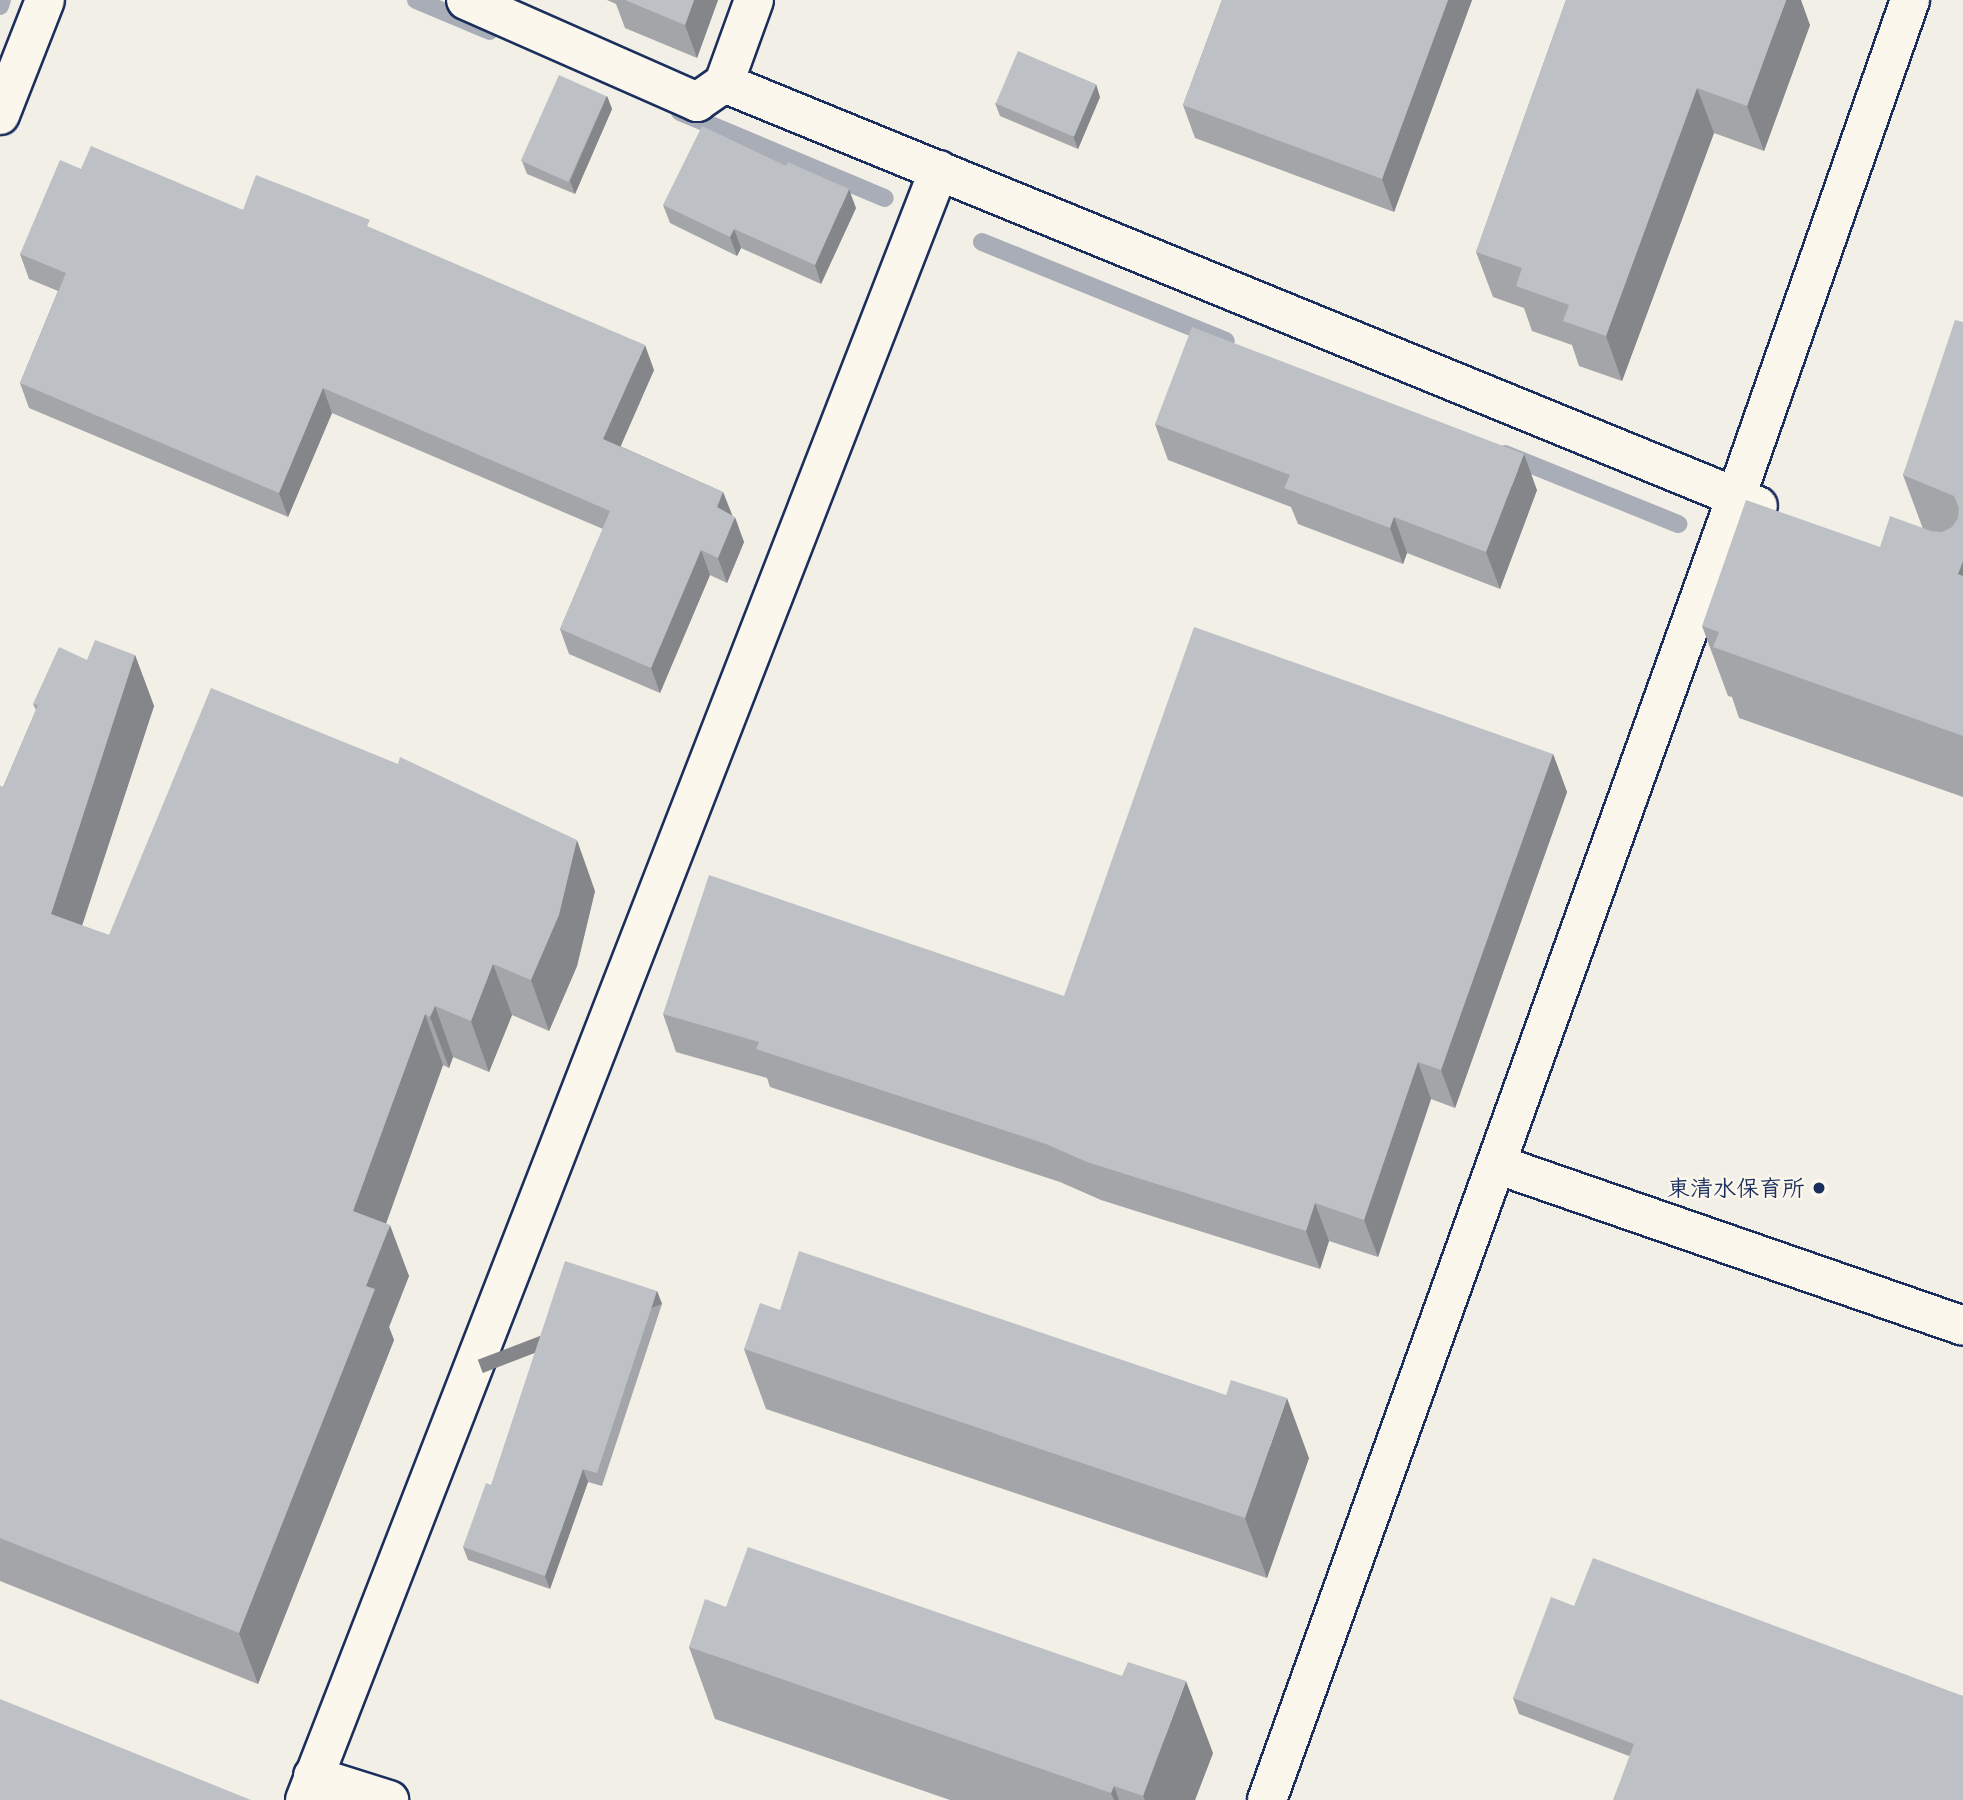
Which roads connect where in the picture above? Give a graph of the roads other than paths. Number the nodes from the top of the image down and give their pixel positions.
1 (45, 0) edge
2 (466, 0) edge
3 (754, 0) edge
4 (1910, 0) edge
5 (724, 83) junction
6 (0, 115) edge
7 (939, 170) junction
8 (1736, 498) junction
9 (1786, 516) edge
10 (1496, 1164) junction
11 (1963, 1326) edge
12 (309, 1788) edge
13 (389, 1800) edge
14 (1267, 1800) edge

1 - 6 street
2 - 5 street
3 - 5 street
4 - 8 street
5 - 7 street
7 - 8 street
7 - 12 street
8 - 9 street
8 - 10 street
10 - 11 street
10 - 14 street
12 - 13 street

